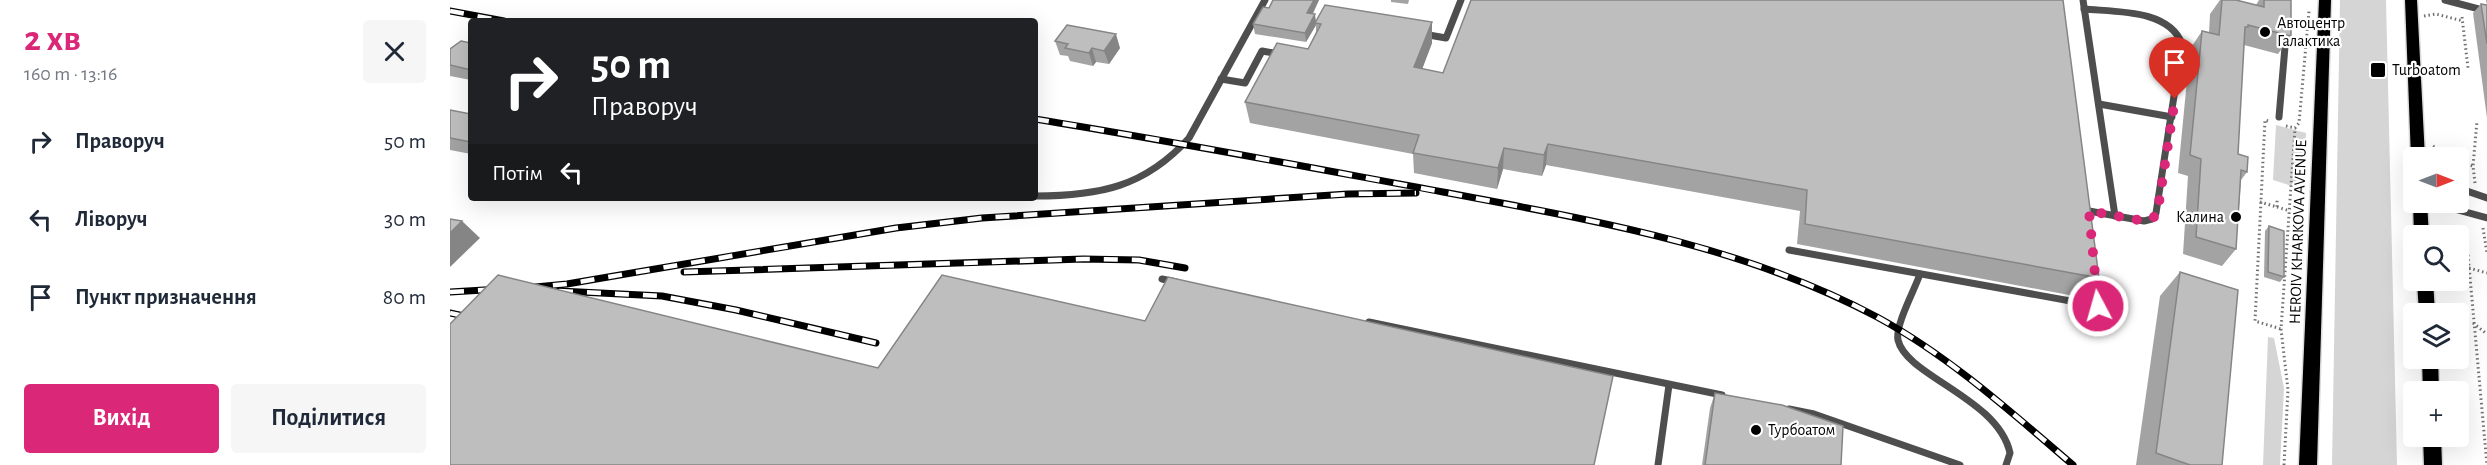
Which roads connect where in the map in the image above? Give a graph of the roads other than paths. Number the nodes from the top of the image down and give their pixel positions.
1 (1265, 0) edge
2 (1461, 0) edge
3 (2083, 0) edge
4 (2325, 0) edge
5 (2411, 0) edge
6 (2445, 0) edge
7 (2084, 9) junction
8 (2487, 10) edge
9 (2286, 31) edge
10 (1413, 32) edge
11 (1283, 54) edge
12 (1221, 79) junction
13 (2098, 104) junction
14 (2172, 117) junction
15 (2277, 120) road end
16 (2418, 147) edge
17 (2469, 192) edge
18 (1038, 196) edge
19 (2487, 198) edge
20 (2469, 213) edge
21 (2115, 216) junction
22 (2487, 218) edge
23 (2090, 223) edge
24 (1789, 250) dead end
25 (2094, 271) edge
26 (1920, 274) junction
27 (1162, 279) dead end
28 (1185, 284) edge
29 (1358, 320) edge
30 (1669, 384) junction
31 (1736, 398) edge
32 (1781, 407) edge
33 (2432, 447) edge
34 (1658, 465) edge
35 (1960, 465) edge
36 (2006, 465) edge
37 (2308, 465) edge
38 (2433, 465) edge

1 - 12 lane
2 - 10 lane
3 - 7 lane
4 - 37 main road, HEROIV KHARKOVA AVENUE
5 - 16 main road
6 - 8 lane
7 - 13 lane
7 - 14 lane
9 - 15 lane
11 - 12 lane
12 - 18 lane
13 - 14 lane
13 - 21 lane
14 - 21 lane
17 - 19 lane
20 - 22 lane
21 - 23 lane
24 - 26 lane
25 - 26 lane
26 - 36 lane
27 - 28 lane
29 - 30 lane
30 - 31 lane
30 - 34 lane
32 - 35 lane
33 - 38 main road

